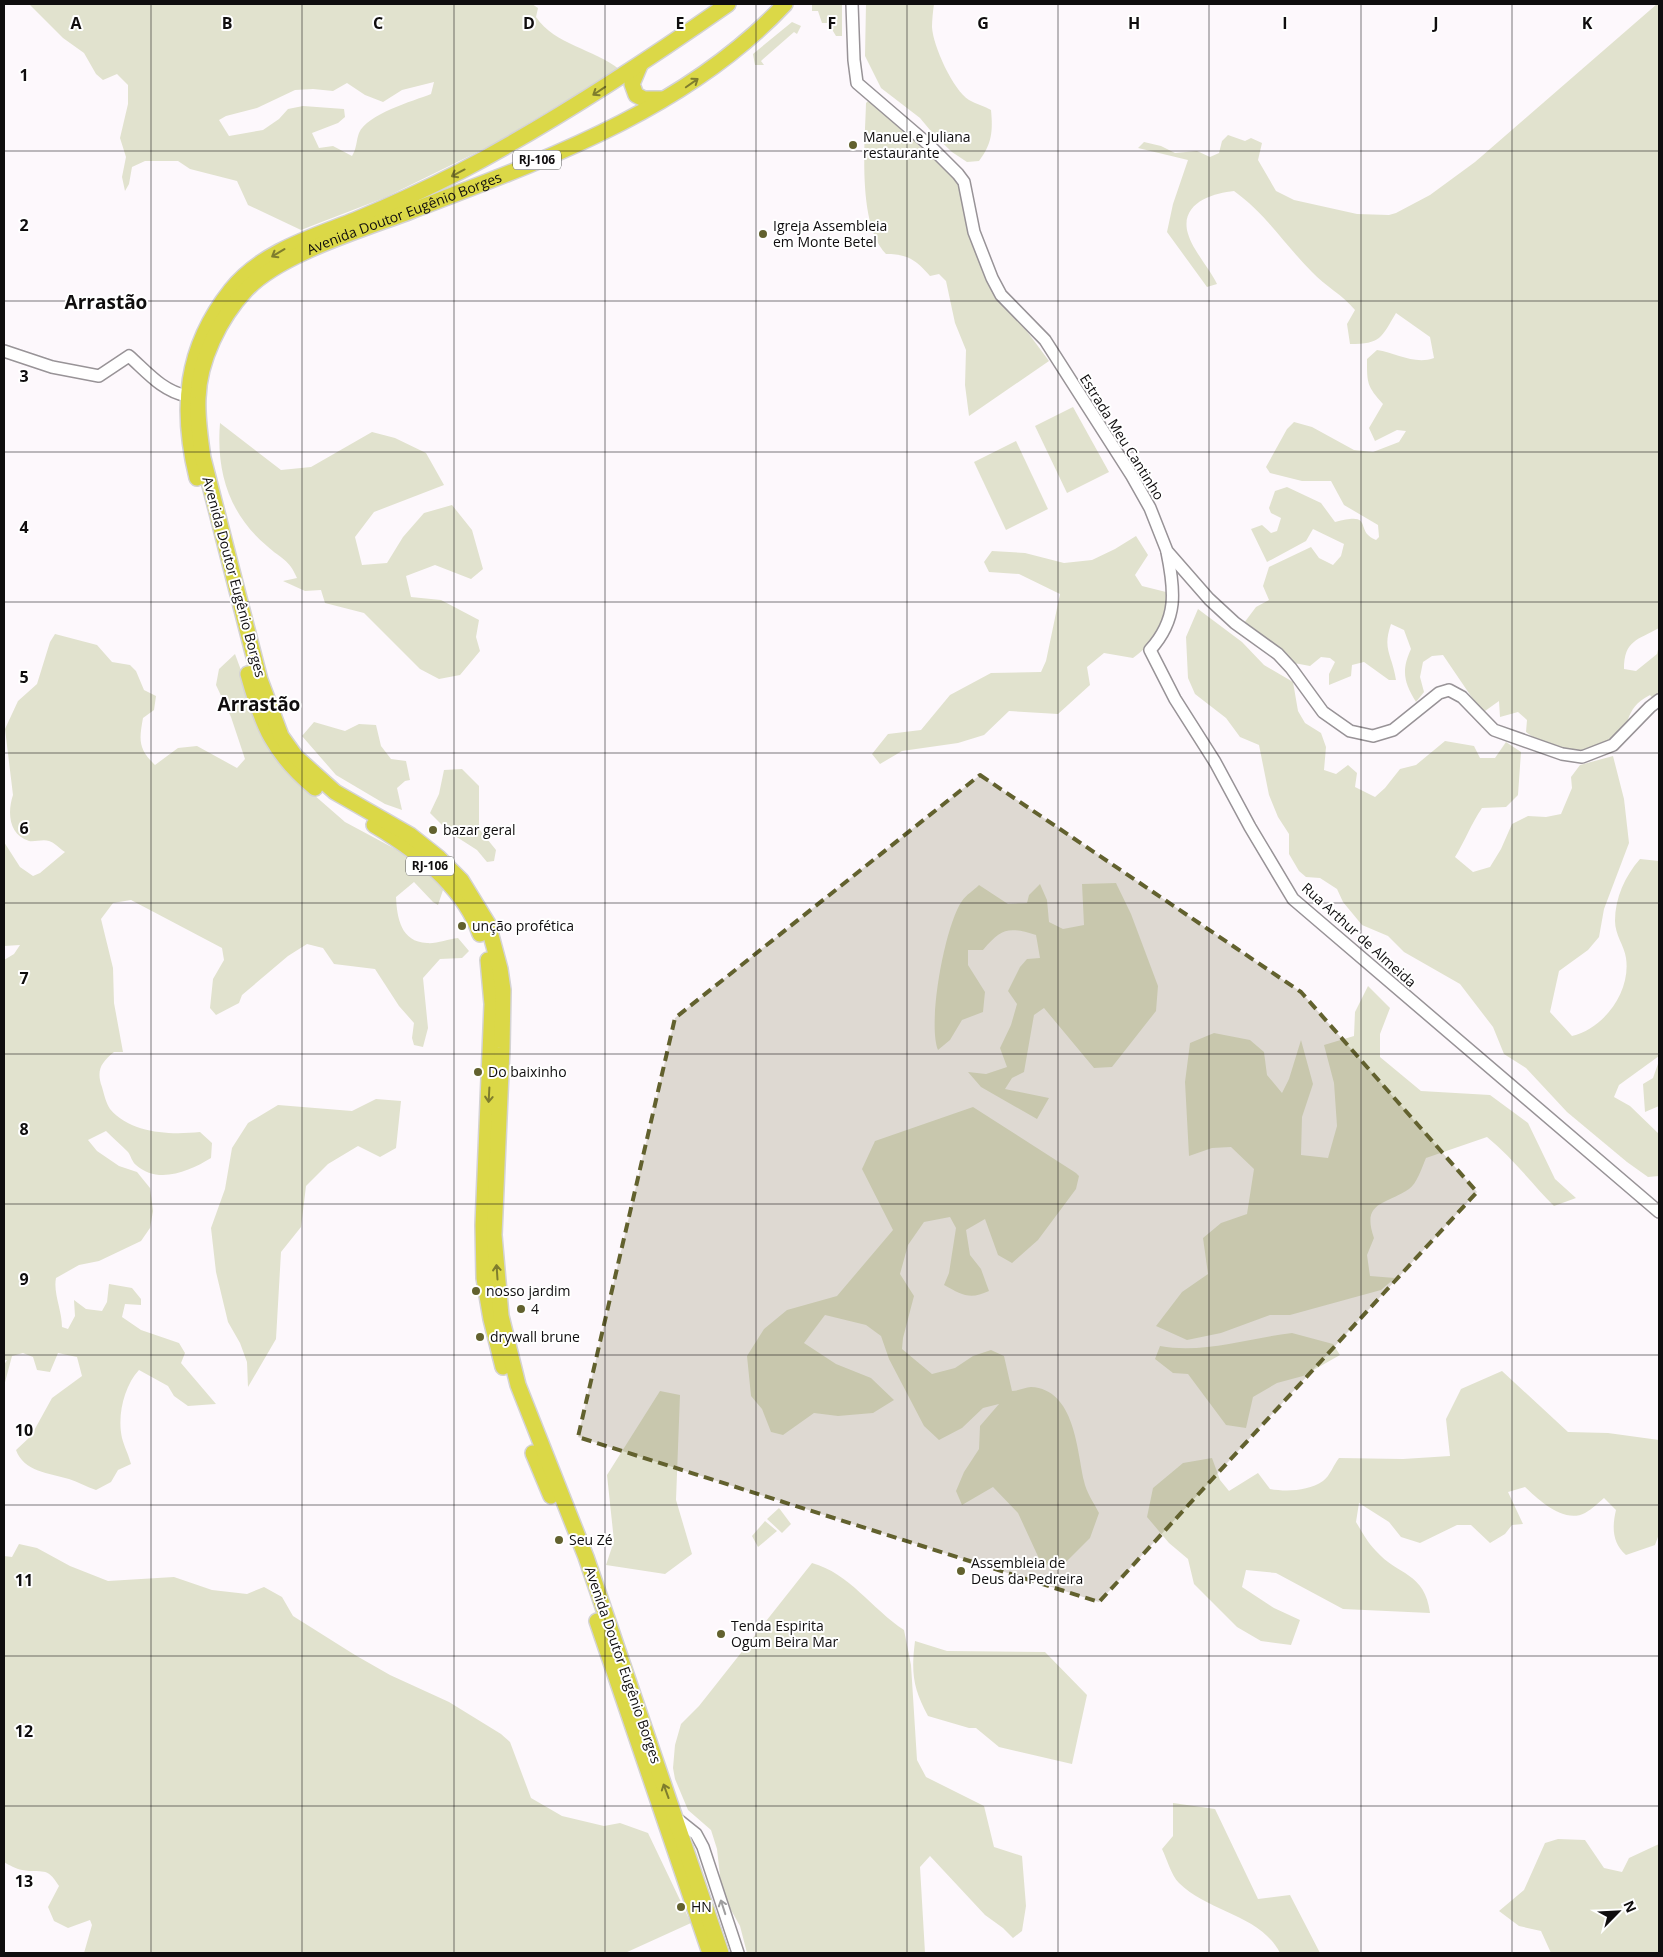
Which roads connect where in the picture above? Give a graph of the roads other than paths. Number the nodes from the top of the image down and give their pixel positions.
1 (728, 4) edge
2 (785, 4) edge
3 (852, 4) edge
4 (640, 65) junction
5 (668, 98) junction
6 (4, 352) edge
7 (187, 396) junction
8 (1167, 550) junction
9 (1659, 700) edge
10 (1659, 1212) edge
11 (676, 1818) junction
12 (710, 1953) edge
13 (721, 1953) edge
14 (738, 1953) edge

1 - 4 highway, Avenida Doutor Eugênio Borges / RJ-106
5 -> 2 highway, Avenida Doutor Eugênio Borges / RJ-106
3 - 8 street, Estrada Meu Cantinho
4 - 5 highway
4 -> 7 highway, Avenida Doutor Eugênio Borges / RJ-106
11 -> 5 highway, Avenida Doutor Eugênio Borges / RJ-106
6 - 7 street
7 -> 12 highway, Avenida Doutor Eugênio Borges / RJ-106
8 - 9 street, Estrada Meu Cantinho
8 - 10 street, Rua Arthur de Almeida
11 - 13 highway, Avenida Doutor Eugênio Borges / RJ-106
14 -> 11 street

